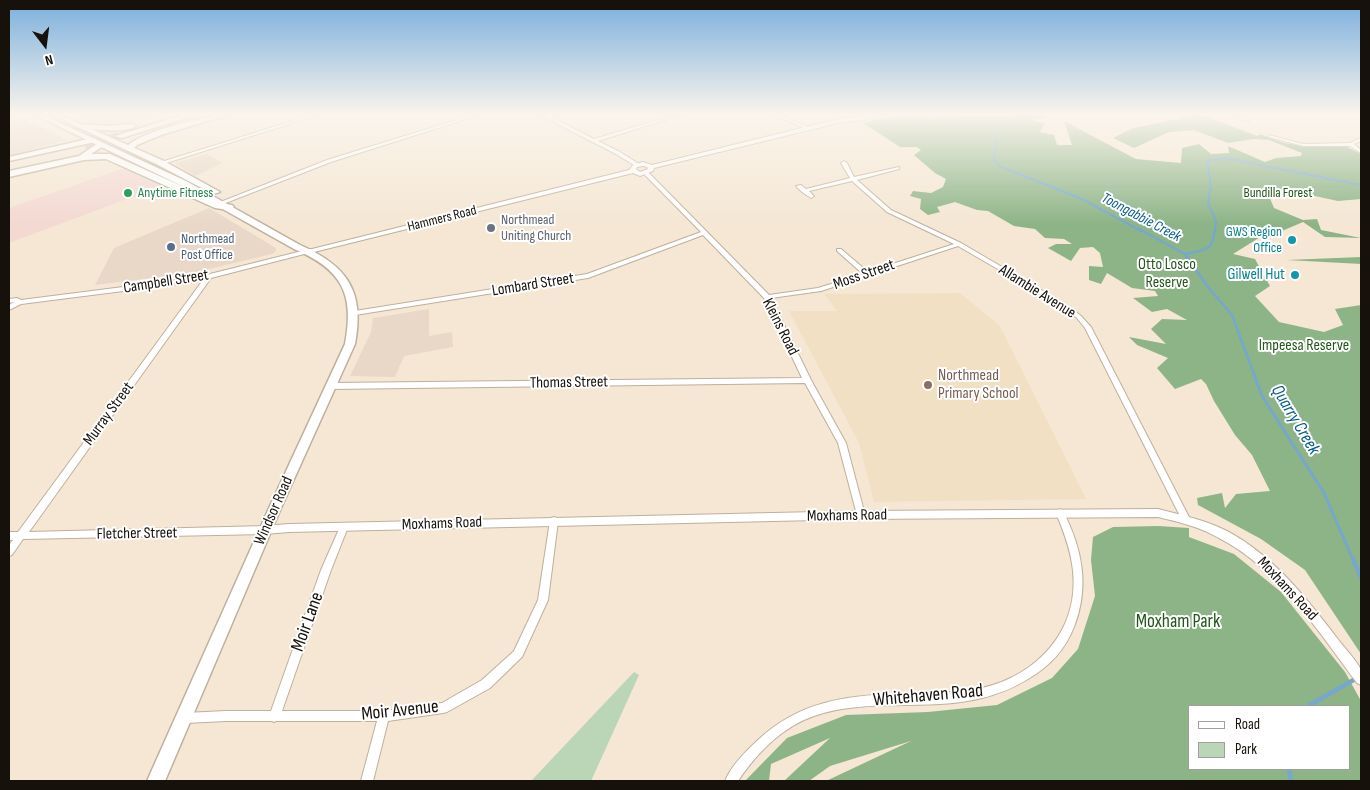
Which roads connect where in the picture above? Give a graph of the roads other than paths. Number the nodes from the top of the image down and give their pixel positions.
1 (42, 151) edge
2 (58, 151) edge
3 (63, 151) edge
4 (92, 151) tunnel mouth
5 (113, 151) edge
6 (134, 151) edge
7 (200, 151) edge
8 (362, 151) edge
9 (609, 151) edge
10 (721, 151) edge
11 (9, 159) edge
12 (60, 162) junction
13 (161, 163) junction
14 (844, 163) dead end
15 (9, 164) edge
16 (9, 168) edge
17 (635, 168) junction
18 (897, 168) dead end
19 (649, 170) junction
20 (9, 174) edge
21 (853, 179) junction
22 (799, 186) dead end
23 (804, 191) junction
24 (811, 196) dead end
25 (226, 204) junction
26 (704, 233) junction
27 (959, 244) junction
28 (839, 250) dead end
29 (310, 251) junction
30 (867, 274) junction
31 (208, 277) junction
32 (767, 297) junction
33 (9, 302) edge
34 (20, 302) junction
35 (9, 308) edge
36 (355, 313) junction
37 (806, 380) junction
38 (331, 386) junction
39 (1060, 513) junction
40 (861, 515) junction
41 (1186, 519) junction
42 (554, 521) junction
43 (344, 527) junction
44 (265, 530) junction
45 (9, 536) edge
46 (20, 536) junction
47 (9, 552) edge
48 (1361, 679) edge
49 (384, 716) junction
50 (274, 717) junction
51 (185, 718) junction
52 (156, 781) edge
53 (367, 781) edge
54 (731, 781) edge

1 - 11 highway
2 - 15 highway
3 - 16 highway
4 - 12 highway
5 - 25 main road, Windsor Road
6 - 13 main road, Windsor Road
7 - 13 street
8 - 25 street
9 - 17 street
10 - 19 street
12 - 20 highway
12 - 25 highway
13 - 25 main road, Windsor Road
14 - 21 street, Allambie Avenue
17 - 19 street
17 - 29 street, Hammers Road
18 - 21 street
19 - 26 street, Kleins Road
21 - 23 street
21 - 27 street, Allambie Avenue
22 - 23 street
23 - 24 street
25 - 29 main road, Windsor Road
26 - 32 street, Kleins Road
26 - 36 street, Lombard Street
27 - 30 street, Moss Street
27 - 41 street, Allambie Avenue
28 - 30 street
29 - 31 street, Campbell Street
29 - 36 main road, Windsor Road
30 - 32 street, Moss Street
31 - 34 street, Campbell Street
31 - 46 street, Murray Street
32 - 37 street, Kleins Road
33 - 34 street
34 - 35 street
36 - 38 main road, Windsor Road
37 - 38 street, Thomas Street
37 - 40 street, Kleins Road
38 - 44 main road, Windsor Road
39 - 40 street, Moxhams Road
39 - 41 street, Moxhams Road
39 - 54 street, Whitehaven Road
40 - 42 street, Moxhams Road
41 - 48 street, Moxhams Road
42 - 43 street, Moxhams Road
42 - 49 street, Moir Avenue
43 - 44 street, Moxhams Road
43 - 50 street, Moir Lane
44 - 46 street, Fletcher Street
44 - 51 main road, Windsor Road
45 - 46 street, Fletcher Street
46 - 47 street, Murray Street
49 - 50 street, Moir Avenue
49 - 53 street
50 - 51 street, Moir Avenue
51 - 52 main road, Windsor Road

